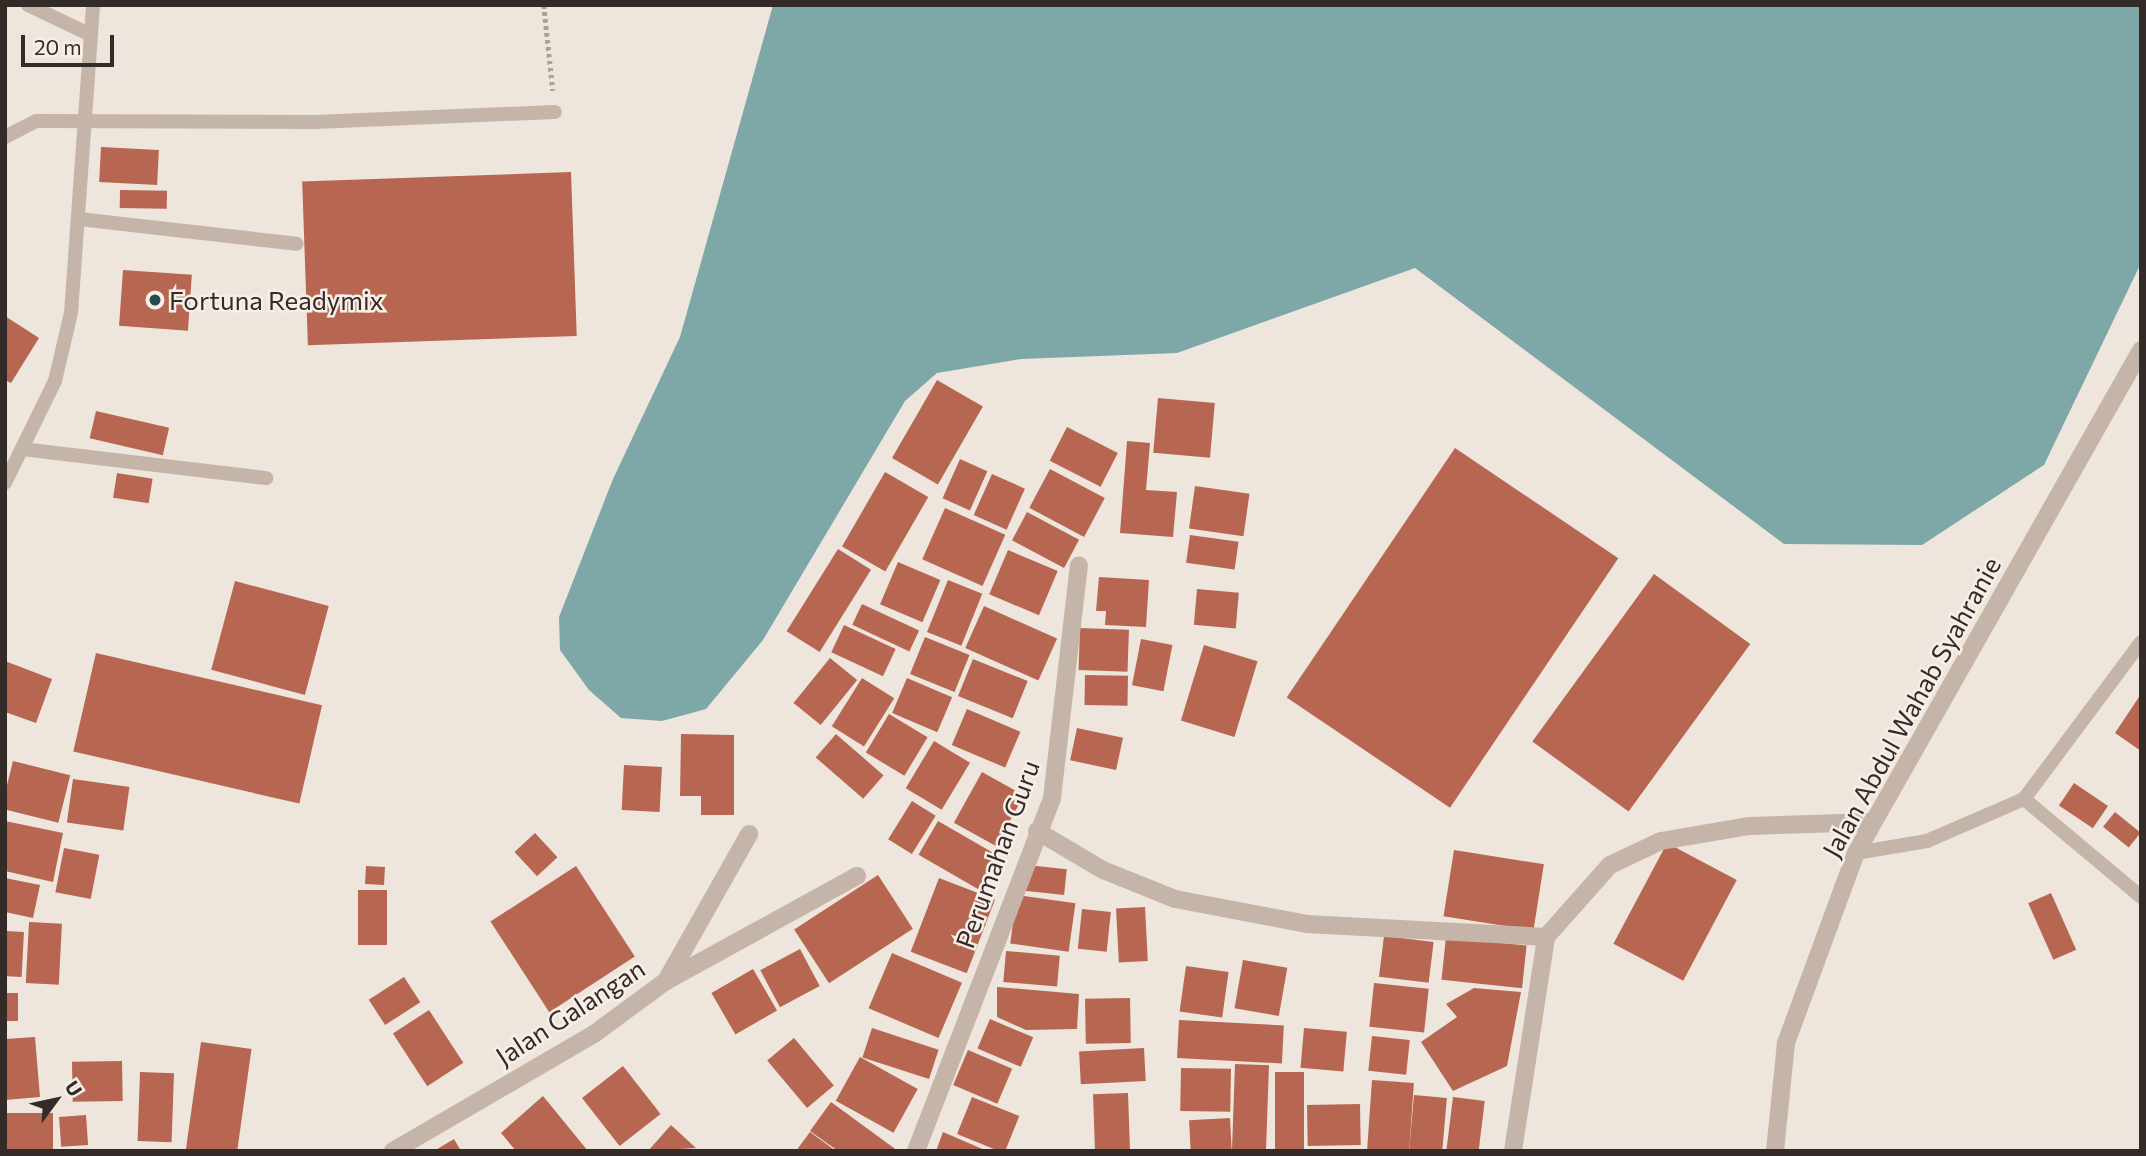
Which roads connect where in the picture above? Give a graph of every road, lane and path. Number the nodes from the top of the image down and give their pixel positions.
1 (28, 5) edge
2 (93, 5) edge
3 (544, 5) edge
4 (91, 36) junction
5 (555, 112) joint
6 (87, 125) junction
7 (5, 137) edge
8 (79, 219) junction
9 (297, 244) dead end
10 (2141, 350) edge
11 (22, 449) junction
12 (266, 478) dead end
13 (5, 484) edge
14 (1079, 566) dead end
15 (2141, 642) edge
16 (2024, 799) junction
17 (1873, 822) junction
18 (1037, 831) junction
19 (749, 834) dead end
20 (1856, 853) junction
21 (857, 876) dead end
22 (2141, 897) edge
23 (1546, 937) junction
24 (666, 981) junction
25 (393, 1151) edge
26 (916, 1151) edge
27 (1513, 1151) edge
28 (1775, 1151) edge

1 - 4 lane
2 - 4 lane
3 - 5 path
4 - 6 lane
5 - 6 lane
6 - 7 lane
6 - 8 lane
8 - 9 lane
8 - 11 lane
10 - 17 street, Jalan Abdul Wahab Syahranie
11 - 12 lane
11 - 13 lane
14 - 18 street, Perumahan Guru
15 - 16 lane
16 - 20 lane
16 - 22 lane
17 - 20 street, Jalan Abdul Wahab Syahranie
17 - 23 street
18 - 23 street
18 - 26 street, Perumahan Guru
19 - 24 street, Jalan Galangan
20 - 28 street, Jalan Abdul Wahab Syahranie
21 - 24 street
23 - 27 street
24 - 25 street, Jalan Galangan

